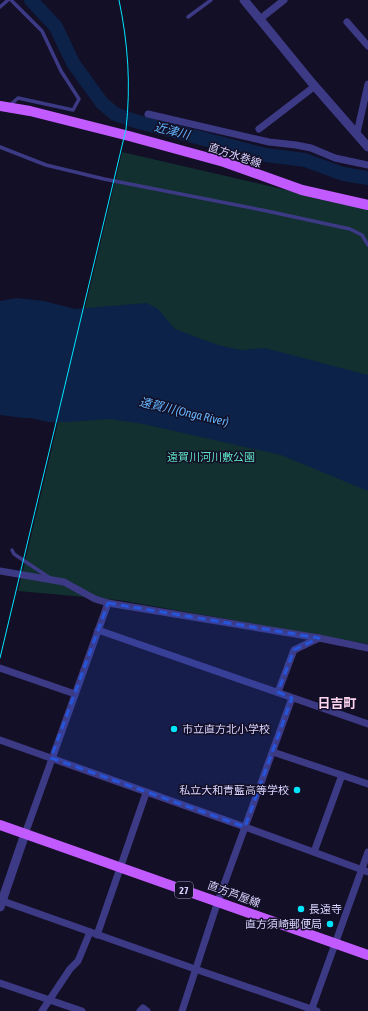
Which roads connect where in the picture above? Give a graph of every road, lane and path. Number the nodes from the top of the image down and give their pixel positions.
1 (10, 0) edge
2 (211, 0) edge
3 (244, 0) edge
4 (284, 0) edge
5 (0, 7) edge
6 (188, 17) dead end
7 (260, 19) junction
8 (347, 22) dead end
9 (368, 46) edge
10 (368, 84) edge
11 (315, 86) junction
12 (4, 107) edge
13 (148, 114) dead end
14 (259, 129) dead end
15 (357, 132) junction
16 (0, 147) edge
17 (368, 147) edge
18 (368, 165) edge
19 (368, 205) edge
20 (368, 245) edge
21 (12, 550) dead end
22 (0, 571) edge
23 (53, 579) junction
24 (108, 603) junction
25 (98, 630) junction
26 (318, 638) junction
27 (368, 648) edge
28 (0, 668) edge
29 (278, 692) junction
30 (75, 694) junction
31 (292, 698) junction
32 (368, 724) edge
33 (0, 740) edge
34 (273, 752) junction
35 (51, 758) junction
36 (342, 775) junction
37 (368, 784) edge
38 (146, 793) junction
39 (0, 825) edge
40 (245, 827) junction
41 (25, 834) junction
42 (314, 852) junction
43 (368, 852) edge
44 (120, 867) junction
45 (365, 871) edge
46 (1, 902) edge
47 (218, 902) junction
48 (90, 932) junction
49 (97, 935) junction
50 (334, 944) junction
51 (368, 955) edge
52 (195, 969) junction
53 (0, 983) edge
54 (48, 1000) junction
55 (314, 1010) edge
56 (42, 1011) edge
57 (82, 1011) edge
58 (140, 1011) edge
59 (147, 1011) edge
60 (182, 1011) edge

1 - 5 lane
1 - 12 lane
2 - 6 lane
3 - 7 street
4 - 7 street
7 - 11 street
8 - 9 street
10 - 15 street
11 - 14 street
11 - 15 street
12 - 19 main road, 直方水巻線
13 - 18 street
15 - 17 street
16 - 20 lane
21 - 23 lane
22 - 23 street
23 - 24 street
24 - 25 street
24 - 26 street
25 - 29 street
25 - 30 street
26 - 27 street
26 - 29 street
28 - 30 street
29 - 31 street
30 - 35 street
31 - 32 street
31 - 34 street
33 - 35 street
34 - 36 street
34 - 40 street
35 - 38 street
35 - 41 street
36 - 37 street
36 - 42 street
38 - 40 street
38 - 44 street
39 - 41 main road, 直方芦屋線 / 27
40 - 42 street
40 - 47 street
41 - 44 main road, 直方芦屋線 / 27
41 - 46 street
42 - 45 street
43 - 45 street
44 - 47 main road, 直方芦屋線 / 27
44 - 49 street
45 - 50 street
46 - 48 street
47 - 50 main road, 直方芦屋線 / 27
47 - 52 street
48 - 49 street
48 - 54 street
49 - 52 street
50 - 51 main road, 直方芦屋線 / 27
50 - 55 street
52 - 55 street
52 - 60 street
53 - 54 street
54 - 56 street
54 - 57 street
58 - 59 street

